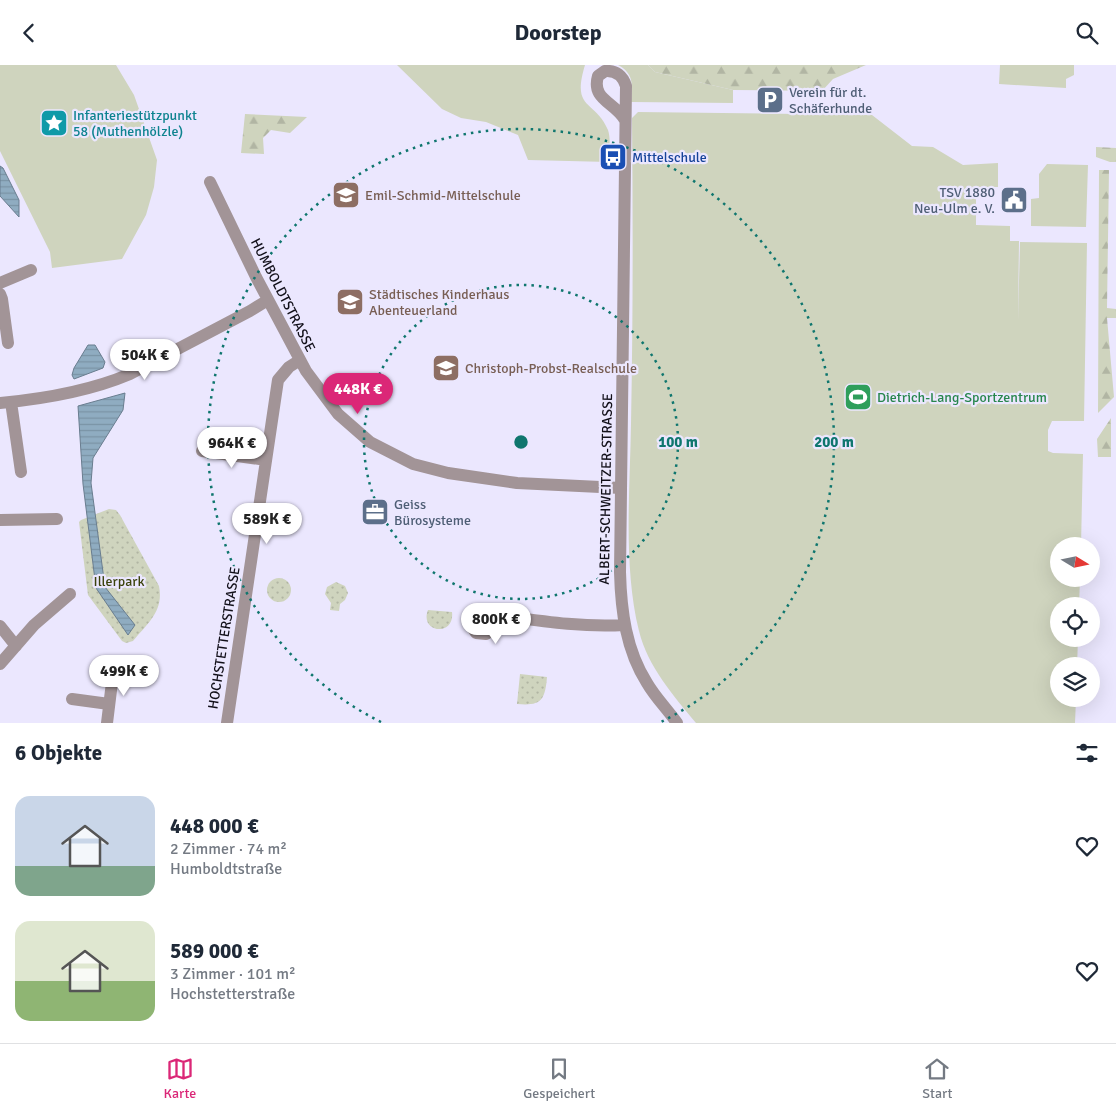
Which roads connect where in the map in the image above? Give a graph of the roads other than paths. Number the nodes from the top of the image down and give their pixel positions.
1 (625, 120) dead end
2 (210, 182) dead end
3 (31, 270) dead end
4 (0, 283) edge
5 (0, 294) edge
6 (268, 300) junction
7 (8, 343) dead end
8 (300, 360) junction
9 (6, 403) edge
10 (202, 451) dead end
11 (266, 461) junction
12 (21, 471) dead end
13 (621, 488) junction
14 (57, 519) dead end
15 (0, 521) edge
16 (70, 594) dead end
17 (502, 615) dead end
18 (624, 625) junction
19 (0, 626) edge
20 (16, 646) junction
21 (0, 664) edge
22 (114, 666) dead end
23 (72, 699) dead end
24 (109, 704) junction
25 (107, 723) edge
26 (226, 723) edge
27 (677, 723) edge

1 - 13 street, ALBERT-SCHWEITZER-STRASSE
2 - 6 street, HUMBOLDTSTRASSE
3 - 4 street
5 - 7 street
6 - 8 street, HUMBOLDTSTRASSE
6 - 9 street
8 - 11 street, HOCHSTETTERSTRASSE
8 - 13 street, HUMBOLDTSTRASSE
9 - 12 street
10 - 11 street
11 - 26 street, HOCHSTETTERSTRASSE
13 - 18 street, ALBERT-SCHWEITZER-STRASSE
14 - 15 street
16 - 20 street
17 - 18 street
18 - 27 street, ALBERT-SCHWEITZER-STRASSE
19 - 20 street
20 - 21 street
22 - 24 street
23 - 24 street
24 - 25 street

